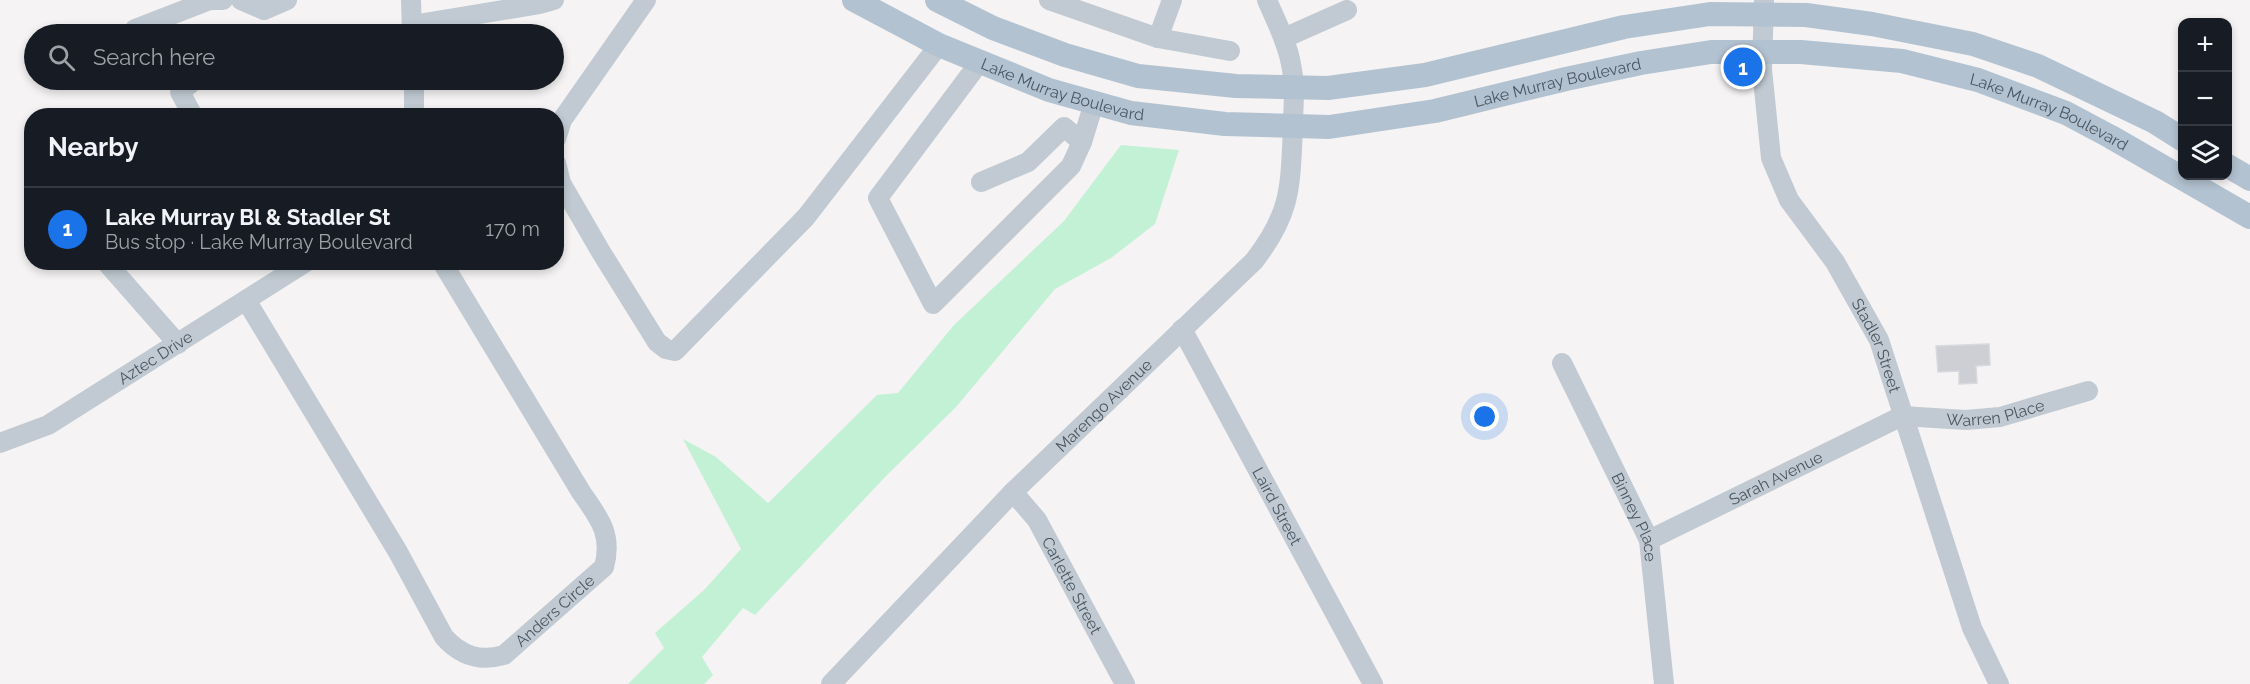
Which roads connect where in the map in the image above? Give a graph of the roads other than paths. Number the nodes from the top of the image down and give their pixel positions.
1 (223, 0) edge
2 (241, 0) edge
3 (287, 0) edge
4 (411, 0) edge
5 (554, 0) edge
6 (646, 0) edge
7 (854, 0) edge
8 (937, 0) edge
9 (1049, 0) edge
10 (1172, 0) edge
11 (1267, 0) edge
12 (1764, 7) edge
13 (1347, 10) dead end
14 (148, 24) edge
15 (412, 24) edge
16 (438, 24) edge
17 (1158, 38) junction
18 (1284, 38) junction
19 (939, 45) junction
20 (1230, 51) dead end
21 (1762, 52) junction
22 (979, 63) junction
23 (1103, 66) junction
24 (1295, 88) junction
25 (182, 90) edge
26 (414, 90) edge
27 (1094, 103) junction
28 (189, 108) edge
29 (414, 108) edge
30 (564, 117) edge
31 (1293, 126) junction
32 (2178, 136) edge
33 (1082, 142) junction
34 (2232, 168) edge
35 (2250, 179) edge
36 (981, 182) dead end
37 (564, 188) edge
38 (2250, 217) edge
39 (113, 270) edge
40 (293, 270) edge
41 (447, 270) edge
42 (246, 300) junction
43 (1182, 329) junction
44 (178, 344) junction
45 (1562, 363) dead end
46 (2088, 391) dead end
47 (1902, 416) junction
48 (0, 443) edge
49 (1012, 492) junction
50 (1649, 540) junction
51 (831, 684) edge
52 (1125, 684) edge
53 (1373, 684) edge
54 (1664, 684) edge
55 (1999, 684) edge

1 - 14 street
2 - 3 street
4 - 15 street
5 - 16 street
6 - 30 street
7 - 19 main road, Lake Murray Boulevard
8 - 23 main road, Lake Murray Boulevard
9 - 17 street
10 - 17 street
11 - 18 street, Marengo Avenue
12 - 21 street, Stadler Street
12 - 24 main road, Lake Murray Boulevard
12 - 32 main road, Lake Murray Boulevard
13 - 18 street
17 - 20 street
18 - 24 street, Marengo Avenue
19 - 22 main road, Lake Murray Boulevard
19 - 37 street
21 - 31 main road, Lake Murray Boulevard
21 - 38 main road, Lake Murray Boulevard
21 - 47 street, Stadler Street
22 - 27 main road, Lake Murray Boulevard
22 - 33 street
23 - 24 main road, Lake Murray Boulevard
23 - 27 main road
24 - 31 street, Marengo Avenue
25 - 28 street
26 - 29 street
27 - 31 main road, Lake Murray Boulevard
27 - 33 street
31 - 43 street, Marengo Avenue
33 - 36 street
34 - 35 main road
39 - 44 street
40 - 42 street, Aztec Drive
41 - 42 street, Anders Circle
42 - 44 street, Aztec Drive
43 - 49 street, Marengo Avenue
43 - 53 street, Laird Street
44 - 48 street, Aztec Drive
45 - 50 street, Binney Place
46 - 47 street, Warren Place
47 - 50 street, Sarah Avenue
47 - 55 street, Stadler Street
49 - 51 street, Marengo Avenue
49 - 52 street, Carlette Street
50 - 54 street, Binney Place

